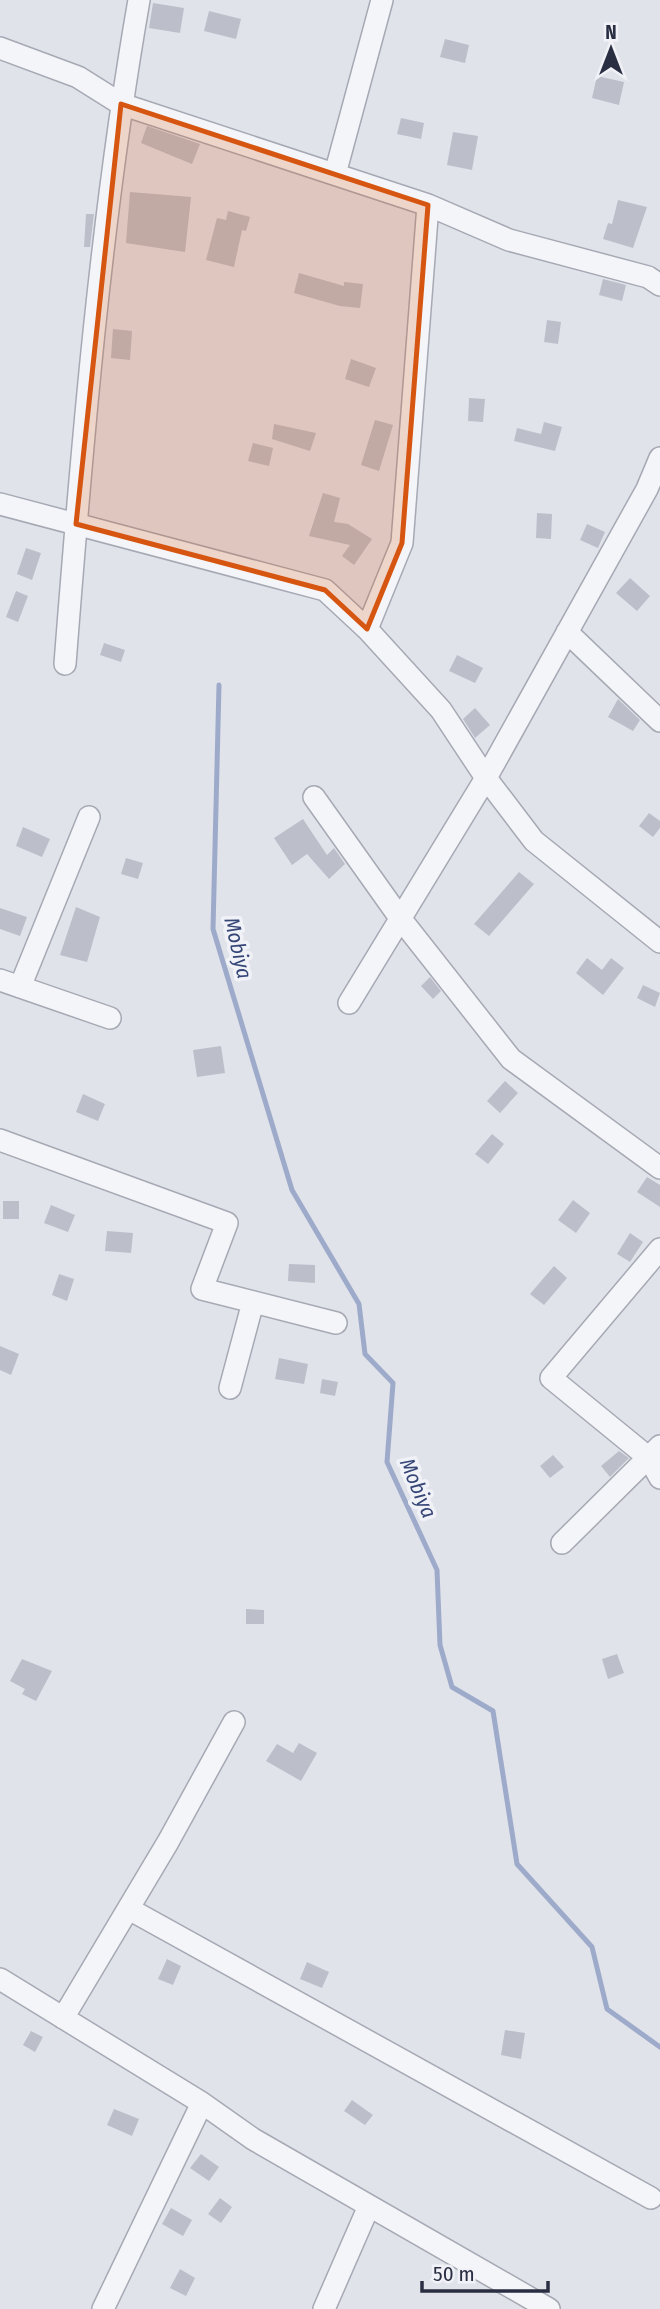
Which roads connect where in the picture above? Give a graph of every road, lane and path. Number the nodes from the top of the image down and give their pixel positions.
1 (139, 0) edge
2 (382, 0) edge
3 (0, 48) edge
4 (121, 104) junction
5 (335, 174) junction
6 (428, 205) junction
7 (660, 285) edge
8 (660, 458) edge
9 (653, 495) edge
10 (0, 504) edge
11 (76, 524) junction
12 (367, 629) junction
13 (567, 632) junction
14 (65, 664) dead end
15 (660, 721) edge
16 (486, 778) junction
17 (313, 797) dead end
18 (89, 817) dead end
19 (400, 918) junction
20 (660, 942) edge
21 (10, 984) edge
22 (349, 1003) dead end
23 (110, 1018) dead end
24 (0, 1140) edge
25 (660, 1168) edge
26 (660, 1249) edge
27 (253, 1302) junction
28 (336, 1323) dead end
29 (230, 1388) dead end
30 (654, 1452) edge
31 (660, 1478) edge
32 (562, 1543) dead end
33 (234, 1722) dead end
34 (128, 1909) junction
35 (0, 1979) edge
36 (63, 2018) junction
37 (202, 2103) junction
38 (651, 2198) dead end
39 (369, 2206) junction
40 (103, 2309) edge
41 (324, 2309) edge
42 (549, 2309) edge

1 - 4 street
2 - 5 street
3 - 4 street
4 - 5 street
4 - 11 street
5 - 6 street
6 - 7 street
6 - 12 street
8 - 9 street
9 - 13 street
10 - 11 street
11 - 12 street
11 - 14 street
12 - 16 street
13 - 15 street
13 - 16 street
16 - 19 street
16 - 20 street
17 - 19 street
18 - 21 street
19 - 22 street
19 - 25 street
21 - 23 street
24 - 27 street
26 - 30 street
27 - 28 street
27 - 29 street
30 - 31 street
30 - 32 street
33 - 34 street
34 - 36 street
34 - 38 street
35 - 36 street
36 - 37 street
37 - 39 street
37 - 40 street
39 - 41 street
39 - 42 street

